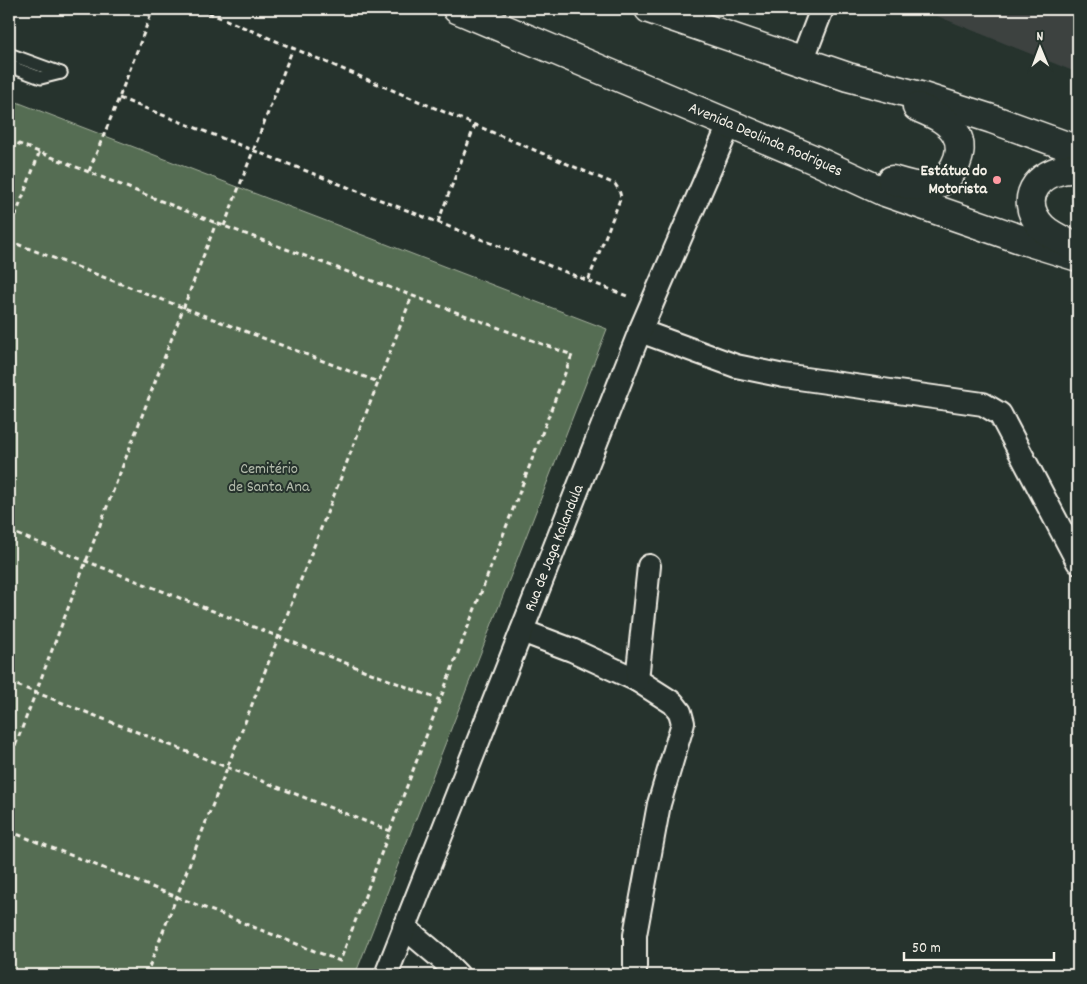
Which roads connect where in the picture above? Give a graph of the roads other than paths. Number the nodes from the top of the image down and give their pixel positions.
1 (457, 9) edge
2 (649, 9) edge
3 (822, 9) edge
4 (9, 54) edge
5 (802, 61) junction
6 (9, 66) edge
7 (848, 77) junction
8 (729, 125) junction
9 (1078, 150) edge
10 (815, 160) junction
11 (1078, 169) edge
12 (1078, 248) edge
13 (1078, 257) edge
14 (640, 330) junction
15 (1078, 562) edge
16 (649, 566) dead end
17 (522, 632) junction
18 (637, 680) junction
19 (404, 927) junction
20 (386, 975) edge
21 (458, 975) edge
22 (635, 975) edge

1 - 8 highway, Avenida Deolinda Rodrigues
2 - 5 highway
3 - 5 street
4 - 6 lane
5 - 7 highway
7 - 9 highway
7 - 10 highway
8 - 10 highway, Avenida Deolinda Rodrigues
8 - 14 street, Rua de Jaga Kalandula
10 - 13 highway, Avenida Deolinda Rodrigues
11 - 12 highway
14 - 15 street
14 - 17 street, Rua de Jaga Kalandula
16 - 18 street
17 - 18 street
17 - 19 street, Rua de Jaga Kalandula
18 - 22 street
19 - 20 street, Rua de Jaga Kalandula
19 - 21 street

